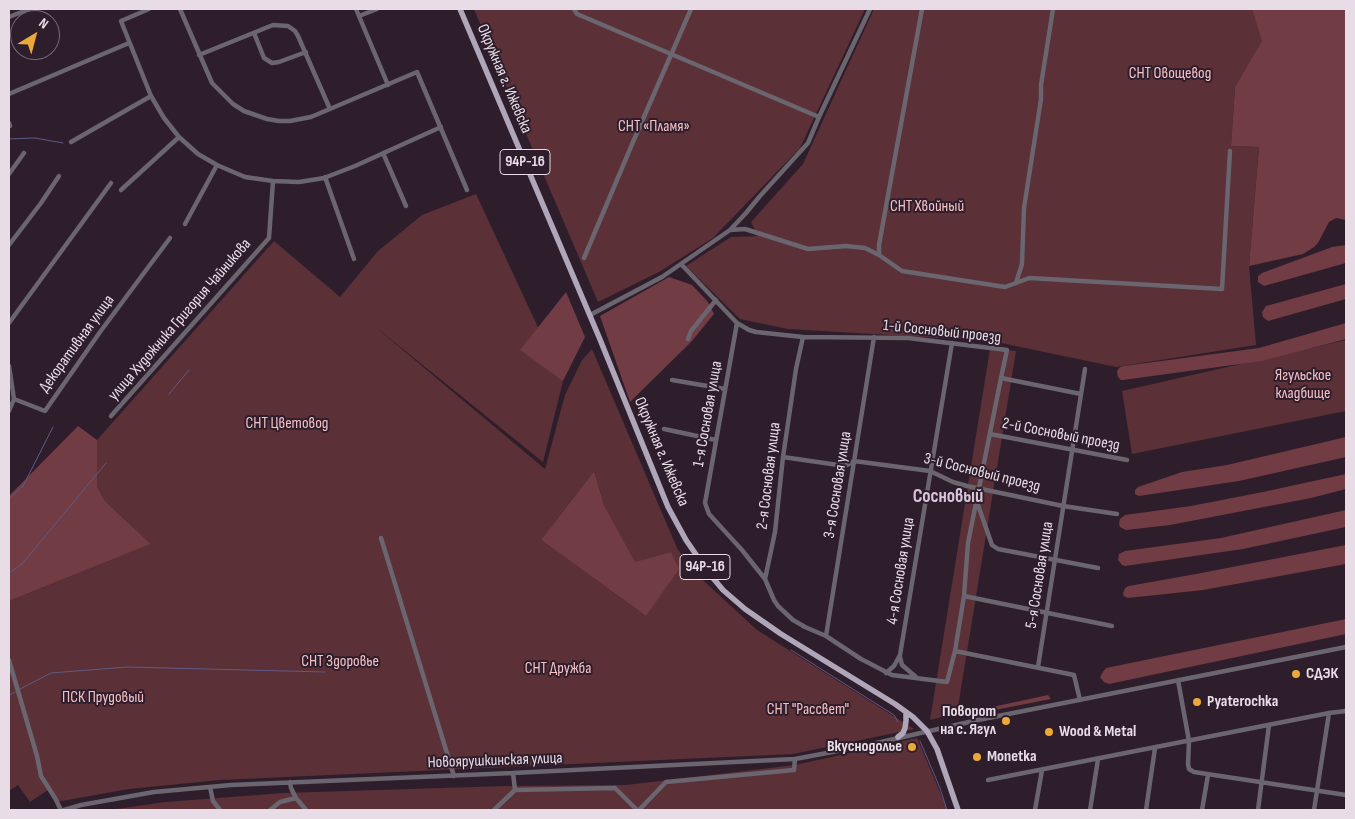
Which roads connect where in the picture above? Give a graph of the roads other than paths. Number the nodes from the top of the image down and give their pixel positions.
1 (29, 9) edge
2 (146, 9) edge
3 (180, 9) edge
4 (356, 9) edge
5 (377, 9) edge
6 (460, 9) edge
7 (574, 9) edge
8 (691, 9) edge
9 (870, 9) edge
10 (922, 9) edge
11 (1053, 9) edge
12 (359, 16) junction
13 (9, 17) edge
14 (254, 33) junction
15 (129, 43) junction
16 (306, 52) junction
17 (199, 55) junction
18 (671, 55) junction
19 (388, 84) junction
20 (9, 94) edge
21 (152, 96) junction
22 (330, 109) junction
23 (819, 117) junction
24 (441, 127) junction
25 (179, 137) junction
26 (71, 142) dead end
27 (1230, 151) dead end
28 (24, 153) dead end
29 (383, 153) junction
30 (217, 165) junction
31 (9, 174) edge
32 (59, 176) dead end
33 (325, 177) junction
34 (273, 181) junction
35 (112, 183) dead end
36 (121, 190) dead end
37 (467, 190) dead end
38 (406, 206) dead end
39 (185, 224) dead end
40 (730, 230) junction
41 (170, 238) dead end
42 (9, 245) edge
43 (879, 255) junction
44 (354, 258) dead end
45 (584, 258) dead end
46 (681, 264) junction
47 (1016, 283) junction
48 (716, 300) junction
49 (590, 315) junction
50 (9, 323) edge
51 (737, 323) junction
52 (803, 337) junction
53 (874, 338) junction
54 (688, 339) dead end
55 (952, 343) junction
56 (9, 366) edge
57 (1085, 369) dead end
58 (1001, 378) junction
59 (672, 380) dead end
60 (726, 389) junction
61 (1081, 394) junction
62 (14, 399) junction
63 (9, 410) edge
64 (111, 416) dead end
65 (664, 429) dead end
66 (990, 434) junction
67 (716, 440) junction
68 (1072, 450) junction
69 (783, 457) junction
70 (1127, 460) dead end
71 (854, 461) junction
72 (930, 472) junction
73 (980, 488) junction
74 (977, 503) junction
75 (1063, 506) junction
76 (1117, 514) dead end
77 (381, 538) dead end
78 (1055, 559) junction
79 (1098, 568) dead end
80 (765, 579) junction
81 (964, 596) junction
82 (1046, 613) junction
83 (1112, 626) dead end
84 (826, 636) junction
85 (1346, 647) edge
86 (955, 651) junction
87 (900, 655) junction
88 (9, 660) edge
89 (1038, 666) junction
90 (886, 672) junction
91 (918, 679) junction
92 (1178, 680) junction
93 (1080, 700) junction
94 (906, 712) junction
95 (1346, 712) edge
96 (1329, 713) junction
97 (1269, 725) junction
98 (926, 732) junction
99 (898, 737) junction
100 (1189, 741) junction
101 (1155, 748) junction
102 (795, 759) junction
103 (1098, 759) junction
104 (1042, 770) junction
105 (513, 773) junction
106 (1208, 774) junction
107 (454, 776) junction
108 (988, 780) dead end
109 (290, 782) junction
110 (1262, 783) junction
111 (210, 787) junction
112 (515, 790) junction
113 (1317, 791) junction
114 (1346, 795) edge
115 (296, 798) junction
116 (82, 808) edge
117 (62, 810) edge
118 (220, 810) edge
119 (270, 810) edge
120 (306, 810) edge
121 (494, 810) edge
122 (638, 810) edge
123 (958, 810) edge
124 (1035, 810) edge
125 (1090, 810) edge
126 (1146, 810) edge
127 (1202, 810) edge
128 (1258, 810) edge
129 (1314, 810) edge

1 - 13 street
2 - 15 street
3 - 17 street
4 - 12 street
5 - 12 street
6 - 49 main road, Окружная г. Ижевска / 94Р-16
7 - 18 street
8 - 18 street
9 - 23 street
10 - 43 street
11 - 47 street
12 - 19 street
14 - 16 street
14 - 16 street
14 - 17 street
15 - 20 street
15 - 21 street
16 - 22 street
17 - 22 street
18 - 23 street
18 - 45 street
19 - 22 street
19 - 24 street
21 - 25 street
21 - 26 street
23 - 40 street
24 - 29 street
24 - 37 street
25 - 30 street
25 - 36 street
27 - 47 street
28 - 31 street
29 - 33 street
29 - 38 street
30 - 34 street
30 - 39 street
32 - 42 street
33 - 34 street
33 - 44 street
34 - 64 street, улица Художника Григория Чайникова
35 - 50 street
40 - 43 street
40 - 46 street
41 - 62 street, Декоративная улица
43 - 47 street
46 - 48 street
46 - 49 street
48 - 51 street
48 - 54 street
49 - 94 main road, Окружная г. Ижевска / 94Р-16
51 - 52 street, 1-й Сосновый проезд
51 - 60 street, 1-я Сосновая улица
52 - 53 street, 1-й Сосновый проезд
52 - 69 street, 2-я Сосновая улица
53 - 55 street, 1-й Сосновый проезд
53 - 71 street, 3-я Сосновая улица
55 - 58 street, 1-й Сосновый проезд
55 - 72 street, 4-я Сосновая улица
56 - 62 street, Декоративная улица
57 - 61 street, 5-я Сосновая улица
58 - 61 street
58 - 66 street
59 - 60 street
60 - 67 street, 1-я Сосновая улица
61 - 68 street, 5-я Сосновая улица
62 - 63 street
65 - 67 street
66 - 68 street, 2-й Сосновый проезд
66 - 73 street
67 - 80 street, 1-я Сосновая улица
68 - 70 street, 2-й Сосновый проезд
68 - 75 street, 5-я Сосновая улица
69 - 71 street, 3-й Сосновый проезд
69 - 80 street, 2-я Сосновая улица
71 - 72 street, 3-й Сосновый проезд
71 - 84 street, 3-я Сосновая улица
72 - 73 street, 3-й Сосновый проезд
72 - 87 street, 4-я Сосновая улица
73 - 74 street
73 - 75 street, 3-й Сосновый проезд
74 - 78 street
74 - 81 street
75 - 76 street, 3-й Сосновый проезд
75 - 78 street, 5-я Сосновая улица
77 - 107 street
78 - 79 street
78 - 82 street, 5-я Сосновая улица
80 - 84 street
81 - 82 street
81 - 86 street
82 - 83 street
82 - 89 street, 5-я Сосновая улица
84 - 90 street
85 - 92 street, Новоярушкинская улица
86 - 89 street
86 - 91 street
87 - 90 street
87 - 91 street
88 - 117 street
89 - 93 street
90 - 91 street
92 - 93 street, Новоярушкинская улица
92 - 100 street
93 - 98 street, Новоярушкинская улица
94 - 98 main road, Окружная г. Ижевска / 94Р-16
94 - 99 main road
95 - 96 street
96 - 97 street
96 - 113 street
97 - 100 street
97 - 110 street
98 - 99 street, Новоярушкинская улица
98 - 123 main road, Окружная г. Ижевска / 94Р-16
99 - 102 street, Новоярушкинская улица
100 - 101 street
100 - 106 street
101 - 103 street
101 - 126 street
102 - 105 street, Новоярушкинская улица
102 - 122 street
103 - 104 street
103 - 125 street
104 - 108 street
104 - 124 street
105 - 107 street, Новоярушкинская улица
105 - 112 street
106 - 110 street
106 - 127 street
107 - 109 street, Новоярушкинская улица
109 - 111 street, Новоярушкинская улица
109 - 115 street
110 - 113 street
110 - 128 street
111 - 116 street, Новоярушкинская улица
111 - 118 street
112 - 121 street
112 - 122 street
113 - 114 street
113 - 129 street
115 - 119 street
115 - 120 street
116 - 117 street, Новоярушкинская улица

